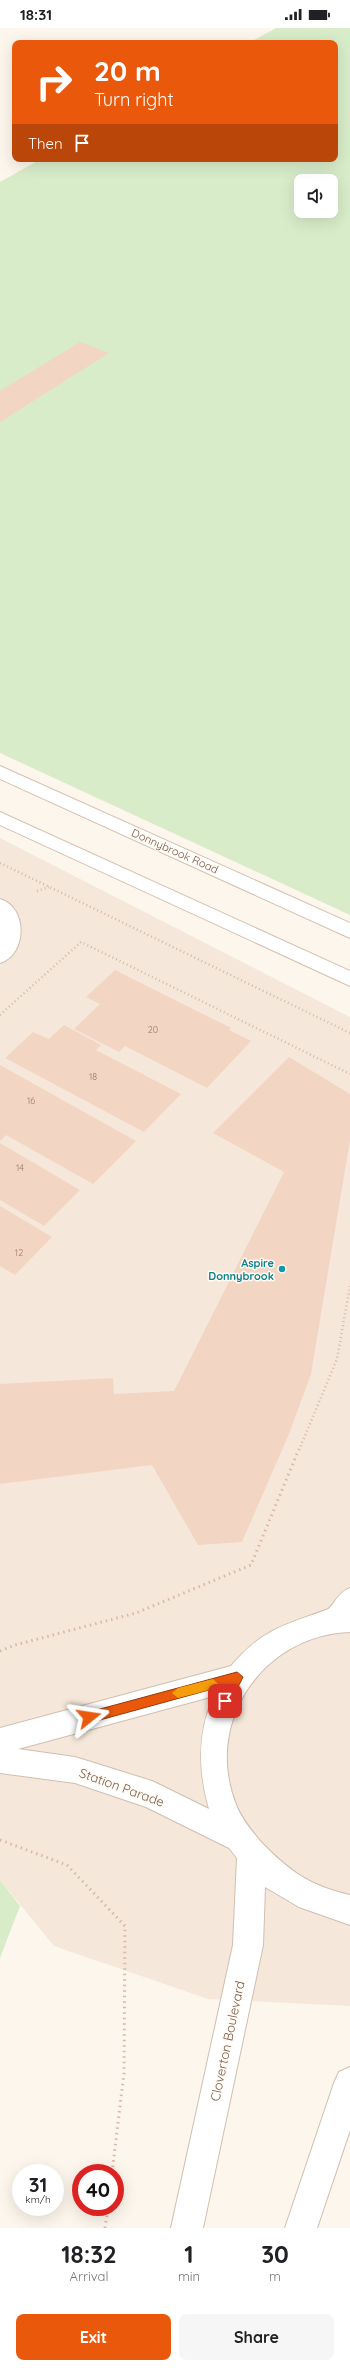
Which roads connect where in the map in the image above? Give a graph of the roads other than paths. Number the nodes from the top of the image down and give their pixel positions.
1 (0, 772) edge
2 (0, 818) edge
3 (0, 906) edge
4 (350, 931) edge
5 (2, 954) edge
6 (350, 979) edge
7 (345, 1614) edge
8 (237, 1677) junction
9 (0, 1742) edge
10 (0, 1760) edge
11 (245, 1845) junction
12 (350, 1910) edge
13 (350, 2084) edge
14 (187, 2228) edge
15 (301, 2228) edge

1 - 4 street, Donnybrook Road
2 - 6 street
3 - 5 street
7 - 8 street
8 - 9 street
8 - 11 street
10 - 11 street, Station Parade
11 - 12 street
11 - 14 street, Cloverton Boulevard
13 - 15 street

